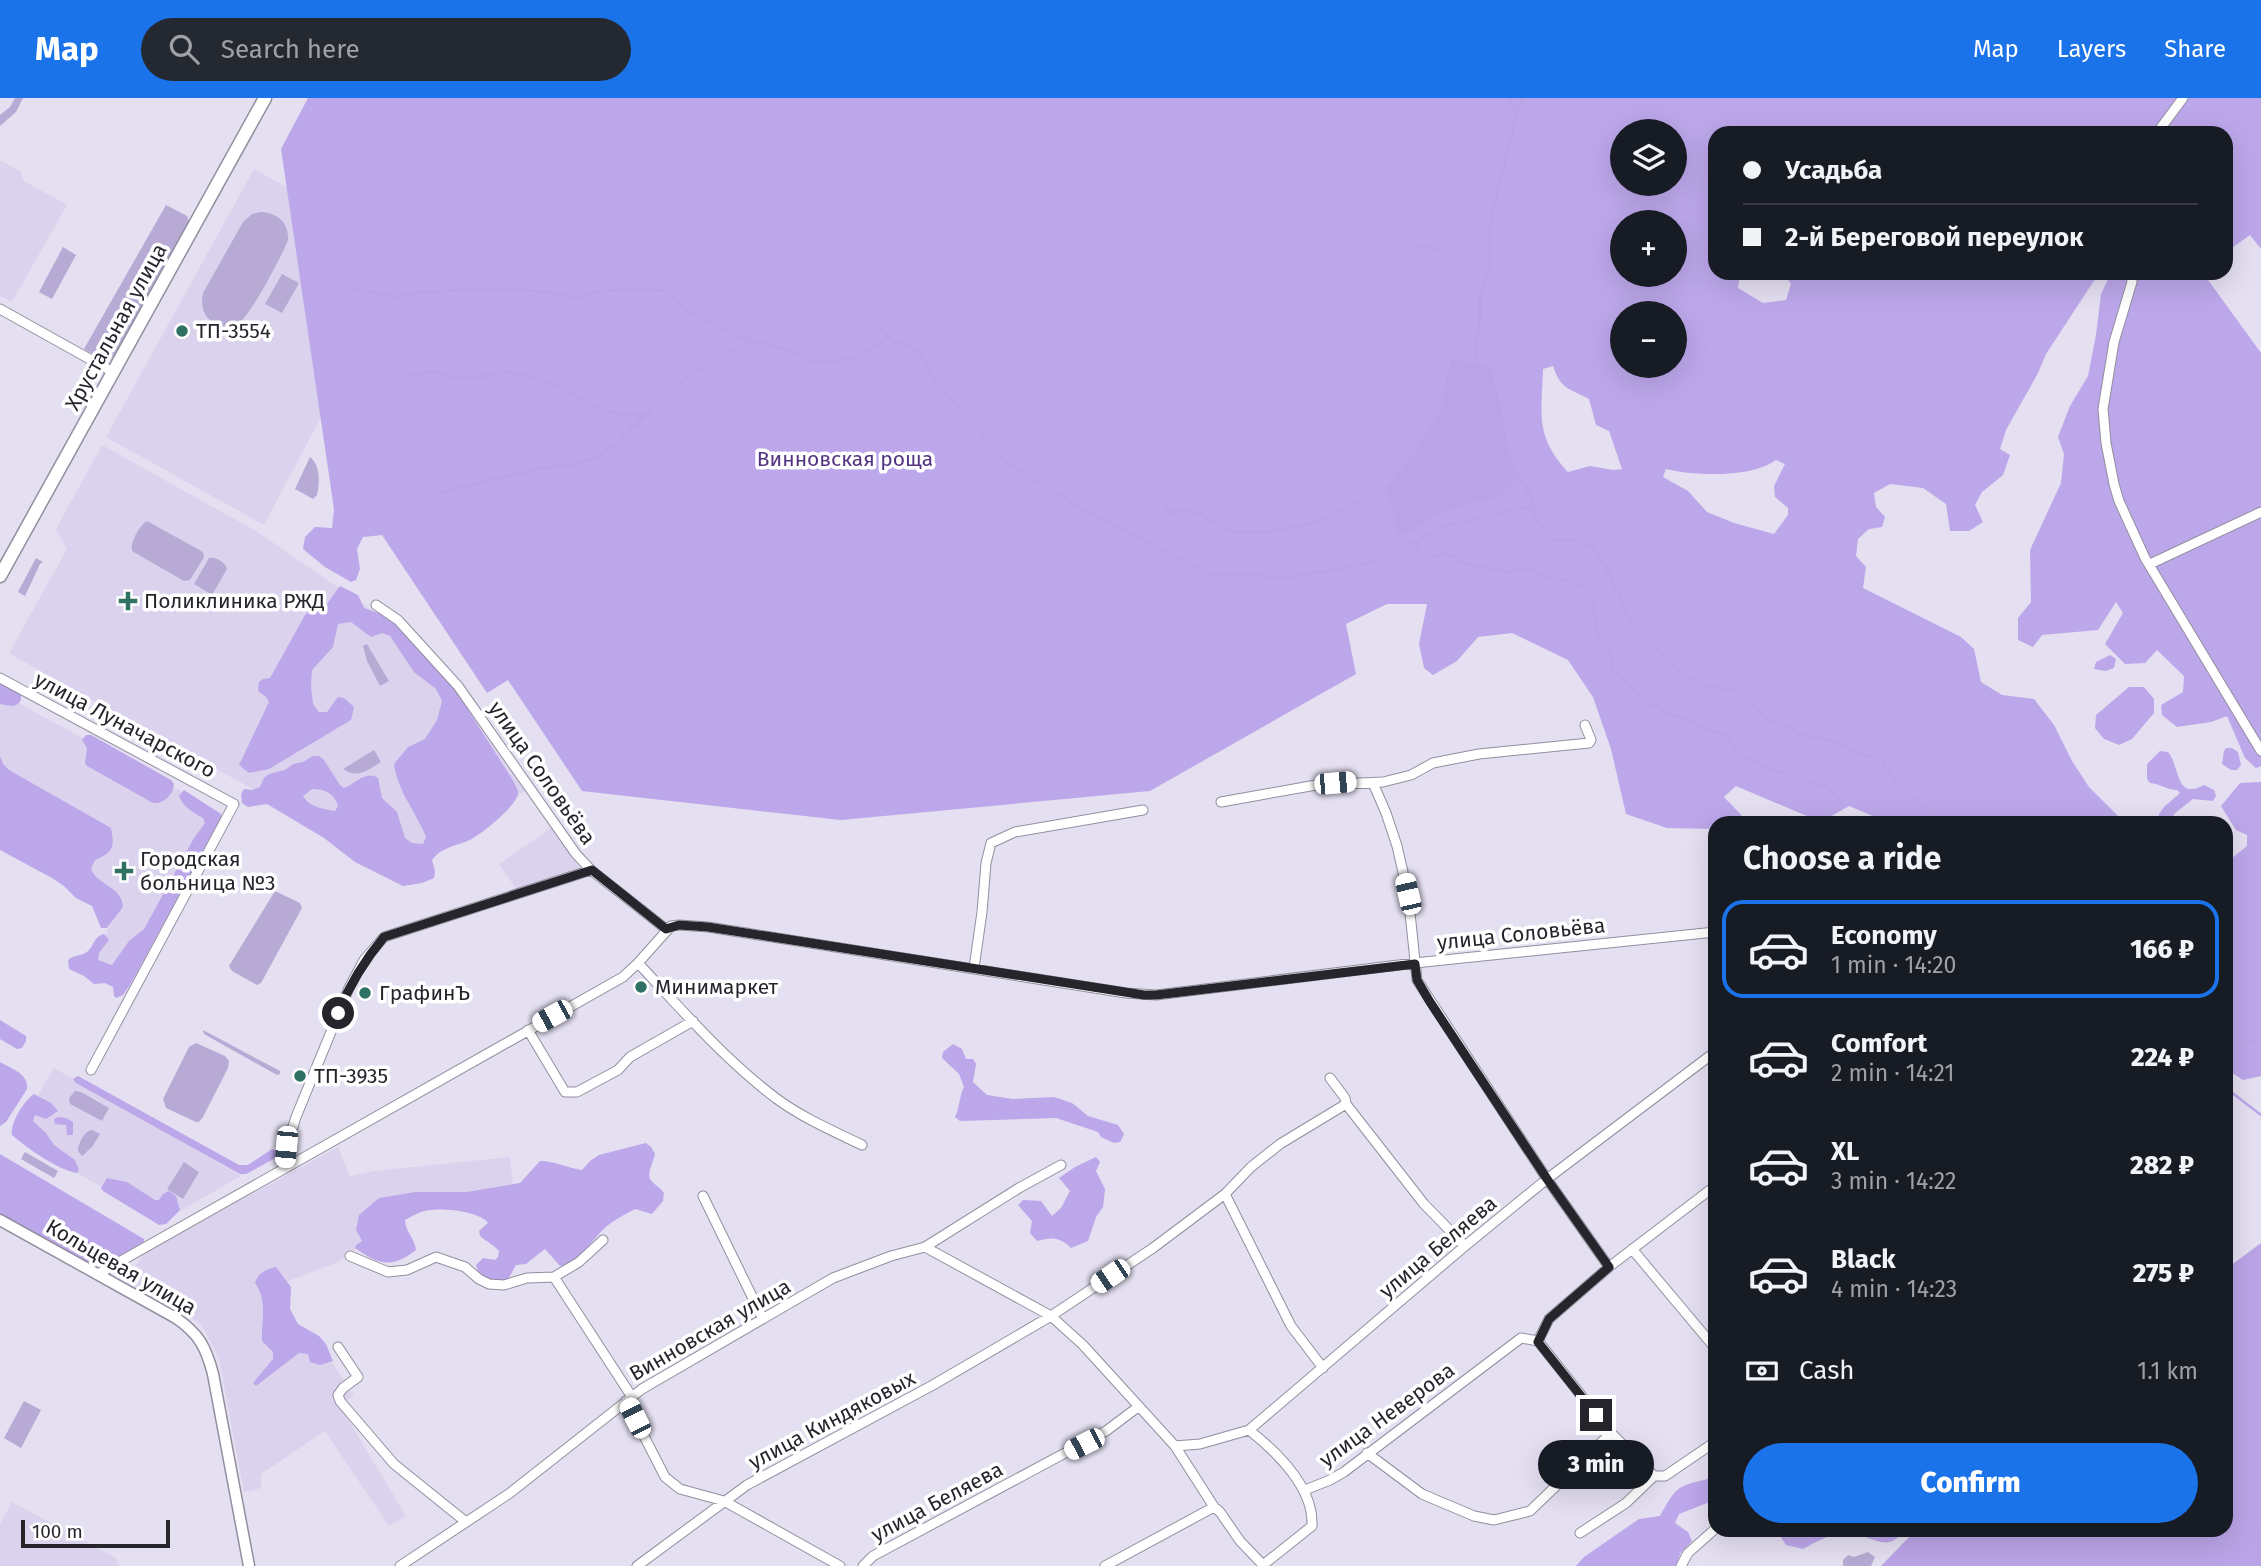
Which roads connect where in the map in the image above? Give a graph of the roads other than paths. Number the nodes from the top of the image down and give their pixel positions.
1 (265, 98) edge
2 (2183, 98) edge
3 (2162, 126) edge
4 (2132, 280) edge
5 (0, 309) edge
6 (113, 373) junction
7 (2261, 512) edge
8 (2150, 564) junction
9 (0, 576) edge
10 (376, 605) dead end
11 (0, 678) edge
12 (1585, 725) dead end
13 (2261, 751) edge
14 (1373, 783) junction
15 (1221, 802) dead end
16 (1143, 810) dead end
17 (592, 870) junction
18 (666, 929) junction
19 (1708, 933) edge
20 (639, 963) junction
21 (1415, 964) junction
22 (974, 968) junction
23 (693, 1021) junction
24 (528, 1030) junction
25 (1708, 1057) edge
26 (90, 1070) dead end
27 (1330, 1078) dead end
28 (1346, 1104) junction
29 (862, 1145) dead end
30 (1062, 1165) dead end
31 (284, 1169) junction
32 (1547, 1179) junction
33 (1708, 1191) edge
34 (1225, 1194) junction
35 (703, 1196) dead end
36 (0, 1220) edge
37 (603, 1240) dead end
38 (1465, 1246) junction
39 (925, 1247) junction
40 (1632, 1249) junction
41 (350, 1256) dead end
42 (1609, 1267) junction
43 (98, 1274) junction
44 (554, 1277) junction
45 (1051, 1316) junction
46 (763, 1319) junction
47 (1708, 1340) edge
48 (1538, 1342) junction
49 (338, 1347) dead end
50 (1323, 1368) junction
51 (629, 1399) junction
52 (1138, 1406) junction
53 (1249, 1430) junction
54 (1611, 1433) junction
55 (1175, 1446) junction
56 (1708, 1446) edge
57 (1367, 1453) junction
58 (1654, 1476) junction
59 (1305, 1490) junction
60 (724, 1501) junction
61 (1214, 1507) junction
62 (466, 1522) junction
63 (1580, 1533) dead end
64 (1708, 1535) edge
65 (249, 1566) edge
66 (400, 1566) edge
67 (637, 1566) edge
68 (840, 1566) edge
69 (863, 1566) edge
70 (1105, 1566) edge
71 (1681, 1566) edge

1 - 6 main road, Хрустальная улица
2 - 3 street
4 - 8 street
5 - 6 street
6 - 9 main road, Хрустальная улица
7 - 8 street
8 - 13 street
10 - 17 street, улица Соловьёва
11 - 26 street, улица Луначарского
12 - 14 street
14 - 15 street
14 - 21 street
16 - 22 street
17 - 18 street, улица Соловьёва
17 - 31 street
18 - 20 street
18 - 22 street, улица Соловьёва
19 - 21 street, улица Соловьёва
20 - 23 street
20 - 24 street
21 - 22 street, улица Соловьёва
21 - 32 street
23 - 24 street
23 - 29 street
24 - 31 street
25 - 32 street, улица Беляева
27 - 28 street
28 - 34 street, улица Киндяковых
28 - 38 street
30 - 39 street, Винновская улица
31 - 43 street
32 - 38 street, улица Беляева
32 - 42 street
33 - 40 street
34 - 45 street, улица Киндяковых
34 - 50 street
35 - 46 street
36 - 43 street, Кольцевая улица
37 - 44 street
38 - 50 street, улица Беляева
39 - 45 street
39 - 46 street, Винновская улица
40 - 42 street
40 - 47 street
41 - 44 street
42 - 48 street
43 - 65 street, Кольцевая улица
44 - 51 street
45 - 52 street
45 - 60 street, улица Киндяковых
46 - 51 street, Винновская улица
48 - 54 street
48 - 57 street, улица Неверова
49 - 62 street
50 - 53 street, улица Беляева
51 - 60 street
51 - 62 street, Винновская улица
52 - 55 street
52 - 69 street, улица Беляева
53 - 55 street, улица Беляева
53 - 59 street
54 - 57 street
54 - 58 street
55 - 61 street
56 - 58 street
57 - 59 street, улица Неверова
58 - 63 street
59 - 61 street, улица Неверова
60 - 67 street, улица Киндяковых
60 - 68 street
61 - 70 street
62 - 66 street, Винновская улица
64 - 71 street

